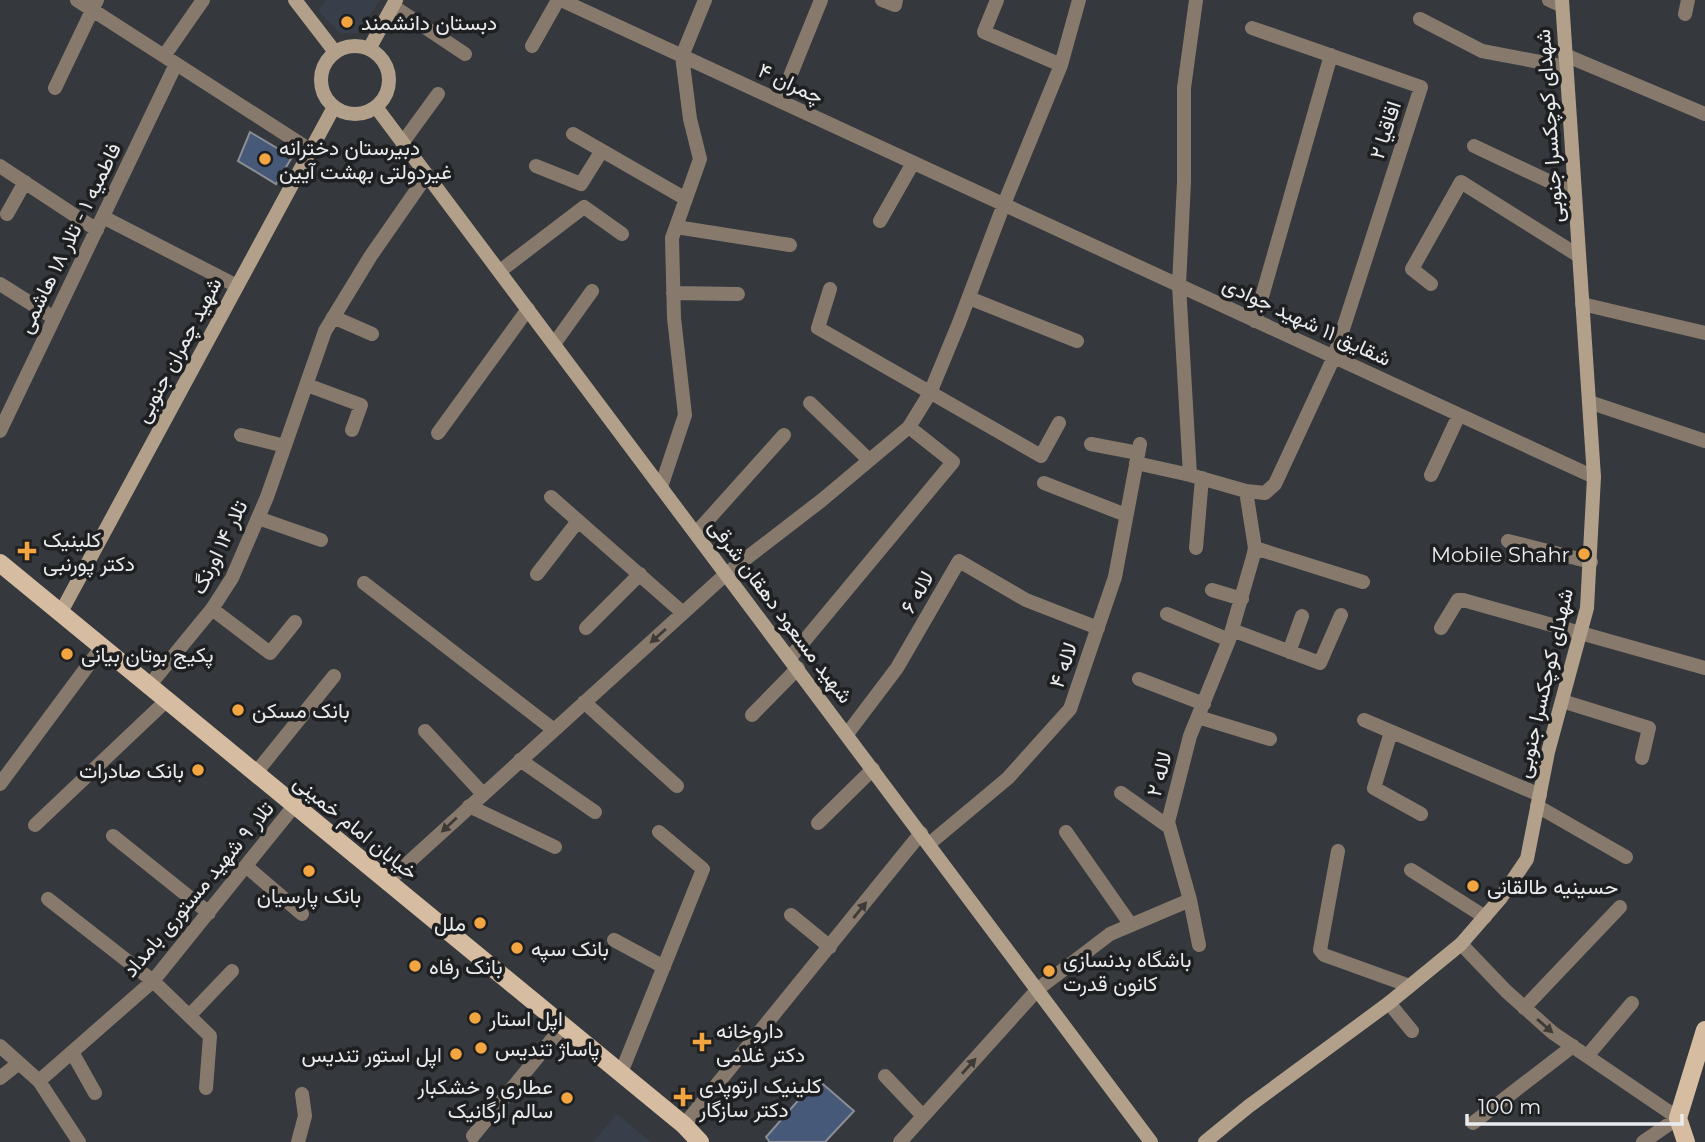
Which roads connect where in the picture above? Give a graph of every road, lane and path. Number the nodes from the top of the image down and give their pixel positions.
1 (77, 0) edge
2 (203, 0) edge
3 (295, 0) edge
4 (560, 0) edge
5 (705, 0) edge
6 (821, 0) edge
7 (882, 0) edge
8 (896, 0) edge
9 (997, 0) edge
10 (1079, 0) edge
11 (1196, 0) edge
12 (1557, 2) edge
13 (395, 3) edge
14 (94, 5) edge
15 (1420, 19) dead end
16 (1252, 28) dead end
17 (532, 46) dead end
18 (369, 49) junction
19 (335, 52) junction
20 (465, 54) dead end
21 (1331, 55) junction
22 (682, 56) junction
23 (170, 60) junction
24 (1566, 61) junction
25 (1061, 65) junction
26 (55, 88) dead end
27 (438, 94) dead end
28 (780, 101) junction
29 (334, 107) junction
30 (376, 107) junction
31 (1705, 114) edge
32 (573, 134) dead end
33 (402, 142) junction
34 (1474, 146) dead end
35 (310, 150) junction
36 (601, 152) junction
37 (913, 163) junction
38 (0, 166) edge
39 (537, 166) dead end
40 (427, 175) junction
41 (25, 182) junction
42 (1574, 193) junction
43 (686, 199) junction
44 (1004, 204) junction
45 (7, 214) dead end
46 (880, 221) dead end
47 (100, 223) junction
48 (676, 227) junction
49 (622, 234) dead end
50 (790, 245) dead end
51 (1578, 256) junction
52 (500, 271) junction
53 (0, 284) edge
54 (1431, 284) dead end
55 (1179, 285) junction
56 (237, 286) junction
57 (830, 289) dead end
58 (592, 291) dead end
59 (674, 293) junction
60 (738, 294) dead end
61 (969, 298) junction
62 (1582, 304) junction
63 (528, 309) junction
64 (333, 317) junction
65 (54, 318) junction
66 (1255, 321) junction
67 (1705, 333) edge
68 (372, 334) dead end
69 (1077, 341) dead end
70 (554, 344) junction
71 (1334, 357) junction
72 (307, 385) junction
73 (930, 393) junction
74 (1588, 402) junction
75 (810, 403) dead end
76 (1459, 415) junction
77 (1059, 423) dead end
78 (1, 426) edge
79 (909, 426) junction
80 (352, 430) dead end
81 (438, 433) dead end
82 (241, 435) dead end
83 (784, 435) dead end
84 (1705, 441) edge
85 (1091, 444) dead end
86 (285, 446) junction
87 (1138, 453) junction
88 (868, 459) junction
89 (1431, 475) dead end
90 (1196, 476) junction
91 (1594, 477) junction
92 (1044, 484) dead end
93 (661, 487) junction
94 (1246, 491) junction
95 (551, 497) dead end
96 (1126, 515) junction
97 (258, 518) junction
98 (578, 521) junction
99 (696, 533) junction
100 (321, 540) dead end
101 (1508, 541) dead end
102 (1196, 548) dead end
103 (1255, 548) junction
104 (1591, 562) junction
105 (0, 563) edge
106 (537, 574) dead end
107 (639, 574) junction
108 (726, 574) junction
109 (1363, 582) dead end
110 (364, 583) dead end
111 (1212, 590) dead end
112 (1242, 599) junction
113 (212, 610) junction
114 (683, 612) junction
115 (60, 614) junction
116 (1167, 614) dead end
117 (1341, 615) dead end
118 (1302, 616) dead end
119 (295, 622) dead end
120 (586, 628) dead end
121 (1098, 628) junction
122 (1441, 628) dead end
123 (1581, 632) junction
124 (1231, 635) junction
125 (101, 648) junction
126 (1289, 652) junction
127 (794, 663) junction
128 (1705, 668) edge
129 (334, 676) dead end
130 (1139, 679) dead end
131 (148, 687) junction
132 (166, 701) junction
133 (1562, 701) junction
134 (584, 702) junction
135 (1201, 710) junction
136 (752, 715) dead end
137 (1364, 720) dead end
138 (554, 730) junction
139 (425, 731) dead end
140 (1391, 732) junction
141 (847, 734) junction
142 (1270, 739) dead end
143 (1642, 758) dead end
144 (520, 760) junction
145 (873, 769) junction
146 (255, 774) junction
147 (0, 784) edge
148 (677, 786) dead end
149 (1121, 793) dead end
150 (483, 794) junction
151 (1539, 801) junction
152 (294, 806) junction
153 (470, 806) junction
154 (595, 812) dead end
155 (1421, 814) dead end
156 (818, 823) dead end
157 (35, 825) dead end
158 (1169, 827) junction
159 (659, 832) dead end
160 (1066, 832) dead end
161 (113, 836) dead end
162 (925, 839) junction
163 (555, 847) dead end
164 (1338, 851) dead end
165 (1626, 858) dead end
166 (247, 867) junction
167 (1411, 870) dead end
168 (387, 882) junction
169 (48, 899) dead end
170 (1190, 900) junction
171 (1620, 906) dead end
172 (209, 913) junction
173 (302, 914) dead end
174 (791, 915) dead end
175 (1485, 917) junction
176 (1130, 925) junction
177 (614, 940) dead end
178 (1461, 944) junction
179 (1199, 945) dead end
180 (830, 947) junction
181 (664, 967) junction
182 (232, 971) dead end
183 (153, 981) junction
184 (1410, 986) junction
185 (1038, 989) junction
186 (1389, 1003) junction
187 (1632, 1003) dead end
188 (1524, 1008) junction
189 (189, 1016) junction
190 (563, 1026) junction
191 (1705, 1030) edge
192 (1412, 1031) dead end
193 (0, 1046) edge
194 (1573, 1046) junction
195 (72, 1052) junction
196 (1588, 1055) junction
197 (19, 1063) junction
198 (621, 1073) junction
199 (885, 1076) dead end
200 (0, 1078) edge
201 (39, 1081) junction
202 (206, 1088) dead end
203 (95, 1093) dead end
204 (302, 1094) dead end
205 (923, 1116) junction
206 (1678, 1118) junction
207 (1473, 1124) dead end
208 (684, 1125) junction
209 (473, 1136) dead end
210 (296, 1141) edge
211 (79, 1142) edge
212 (700, 1142) edge
213 (714, 1142) edge
214 (900, 1142) edge
215 (1151, 1142) edge
216 (1205, 1142) edge
217 (1643, 1142) edge
218 (1686, 1142) edge

1 - 14 street
2 - 23 street, فاطمیه ۱ - تلار ۱۸ هاشمی
3 - 19 main road
4 - 17 street
4 - 22 street, چمران ۴
5 - 22 street
6 - 28 street
7 - 8 street
9 - 25 street
10 - 25 street
11 - 55 street
12 - 24 main road, شهدای کوچکسرا جنوبی
13 - 18 main road
13 - 20 street
14 - 23 street
14 - 26 street
15 - 24 street
16 - 21 street, اقاقیا ۲
18 - 19 main road
18 - 30 main road
19 - 29 main road
21 - 66 street
21 - 71 street, اقاقیا ۲
22 - 28 street, چمران ۴
22 - 43 street
23 - 35 street
23 - 47 street, فاطمیه ۱ - تلار ۱۸ هاشمی
24 - 31 street
24 - 42 main road, شهدای کوچکسرا جنوبی
25 - 44 street
27 - 33 street
28 - 37 street, چمران ۴
29 - 30 main road
29 - 35 main road, شهید چمران جنوبی
30 - 33 main road, شهید مسعود دهقان شرقی
32 - 36 street
33 - 40 main road, شهید مسعود دهقان شرقی
34 - 42 street
35 - 56 main road, شهید چمران جنوبی
36 - 39 street
36 - 43 street
37 - 44 street, چمران ۴
37 - 46 street
38 - 41 street
40 - 52 main road, شهید مسعود دهقان شرقی
40 - 64 street, تلار ۱۴ اورنگ
41 - 45 street
41 - 47 street
42 - 51 main road, شهدای کوچکسرا جنوبی
43 - 48 street
44 - 55 street, شقایق ۱۱ شهید جوادی
44 - 61 street
47 - 56 street
47 - 65 street, فاطمیه ۱ - تلار ۱۸ هاشمی
48 - 50 street
48 - 59 street
49 - 52 street
51 - 54 street
51 - 62 main road, شهدای کوچکسرا جنوبی
52 - 63 main road, شهید مسعود دهقان شرقی
53 - 65 street
55 - 66 street, شقایق ۱۱ شهید جوادی
55 - 90 street
56 - 115 main road, شهید چمران جنوبی
57 - 73 street
58 - 70 street
59 - 60 street
59 - 93 street
61 - 69 street
61 - 73 street
62 - 67 street
62 - 74 main road, شهدای کوچکسرا جنوبی
63 - 70 main road, شهید مسعود دهقان شرقی
63 - 81 street
64 - 68 street
64 - 72 street, تلار ۱۴ اورنگ
65 - 78 street, فاطمیه ۱ - تلار ۱۸ هاشمی
66 - 71 street, شقایق ۱۱ شهید جوادی
70 - 93 main road, شهید مسعود دهقان شرقی
71 - 76 street, شقایق ۱۱ شهید جوادی
71 - 94 street
72 - 80 street
72 - 86 street, تلار ۱۴ اورنگ
73 - 77 street
73 - 79 street
74 - 84 street
74 - 91 main road, شهدای کوچکسرا جنوبی
75 - 88 street
76 - 89 street
76 - 91 street, شقایق ۱۱ شهید جوادی
79 - 88 street
79 - 127 street
82 - 86 street
83 - 99 street
85 - 87 street
86 - 97 street, تلار ۱۴ اورنگ
87 - 90 street
87 - 96 street, لاله ۴
88 - 108 street
90 - 94 street
90 - 102 street
91 - 104 main road, شهدای کوچکسرا جنوبی
92 - 96 street
93 - 99 main road, شهید مسعود دهقان شرقی
94 - 103 street, لاله ۲
95 - 98 street
96 - 121 street, لاله ۴
97 - 100 street
97 - 113 street, تلار ۱۴ اورنگ
98 - 106 street
98 - 107 street
99 - 108 main road, شهید مسعود دهقان شرقی
101 - 104 street
103 - 109 street
103 - 112 street, لاله ۲
104 - 123 main road, شهدای کوچکسرا جنوبی
105 - 115 main road, خیابان امام خمینی
107 - 114 street
107 - 120 street
108 - 114 street
108 - 127 main road, شهید مسعود دهقان شرقی
110 - 138 street
111 - 112 street
112 - 124 street, لاله ۲
113 - 119 street
113 - 131 street, تلار ۱۴ اورنگ
114 -> 134 street
115 - 125 main road, خیابان امام خمینی
116 - 124 street
117 - 126 street
118 - 126 street
121 - 141 street, لاله ۶
121 - 162 street, لاله ۴
122 - 123 street
123 - 128 street
123 - 133 main road, شهدای کوچکسرا جنوبی
124 - 126 street
124 - 135 street, لاله ۲
125 - 131 main road, خیابان امام خمینی
125 - 147 street
127 - 136 street
127 - 141 main road, شهید مسعود دهقان شرقی
129 - 146 street
130 - 135 street
131 - 132 main road, خیابان امام خمینی
132 - 146 main road, خیابان امام خمینی
132 - 157 street
133 - 143 street
133 - 151 main road, شهدای کوچکسرا جنوبی
134 - 138 street
134 - 148 street
135 - 142 street
135 - 158 street, لاله ۲
137 - 140 street
138 - 144 street
139 - 150 street
140 - 151 street
140 - 155 street
141 - 145 main road, شهید مسعود دهقان شرقی
144 - 150 street
144 - 154 street
145 - 156 street
145 - 162 main road, شهید مسعود دهقان شرقی
146 - 152 main road, خیابان امام خمینی
149 - 158 street
150 - 153 street
151 - 165 street
151 - 175 main road, شهدای کوچکسرا جنوبی
152 - 166 street, تلار ۹ شهید مستوری بامداد
152 - 168 main road, خیابان امام خمینی
153 - 163 street
153 -> 168 street
158 - 170 street, لاله ۲
159 - 181 street
160 - 176 street
161 - 172 street
180 -> 162 street, لاله ۴
162 - 185 main road, شهید مسعود دهقان شرقی
164 - 184 street
166 - 172 street, تلار ۹ شهید مستوری بامداد
166 - 173 street
167 - 175 street
168 - 190 main road, خیابان امام خمینی
169 - 183 street
170 - 176 street
170 - 179 street, لاله ۲
171 - 188 street
172 - 183 street, تلار ۹ شهید مستوری بامداد
174 - 180 street
175 - 178 main road, شهدای کوچکسرا جنوبی
176 - 185 street
177 - 181 street
178 - 184 main road, شهدای کوچکسرا جنوبی
178 - 188 street
180 - 208 street, لاله ۴
181 - 198 street
182 - 189 street
183 - 189 street
183 - 195 street, تلار ۹ شهید مستوری بامداد
184 - 186 main road, شهدای کوچکسرا جنوبی
205 -> 185 street
185 - 215 main road, شهید مسعود دهقان شرقی
186 - 192 street
186 - 216 main road, شهدای کوچکسرا جنوبی
187 - 196 street
188 -> 194 street
189 - 202 street
190 - 198 main road, خیابان امام خمینی
190 - 209 street
191 - 206 main road
193 - 197 street
194 - 196 street
194 - 207 street
195 - 201 street, تلار ۹ شهید مستوری بامداد
195 - 203 street
196 - 206 street
197 - 200 street
197 - 201 street
198 - 208 main road, خیابان امام خمینی
199 - 205 street
201 - 211 street
204 - 210 street
205 - 214 street
206 - 217 street
206 - 218 main road
208 - 212 main road, خیابان امام خمینی
208 - 213 main road, خیابان امام خمینی

